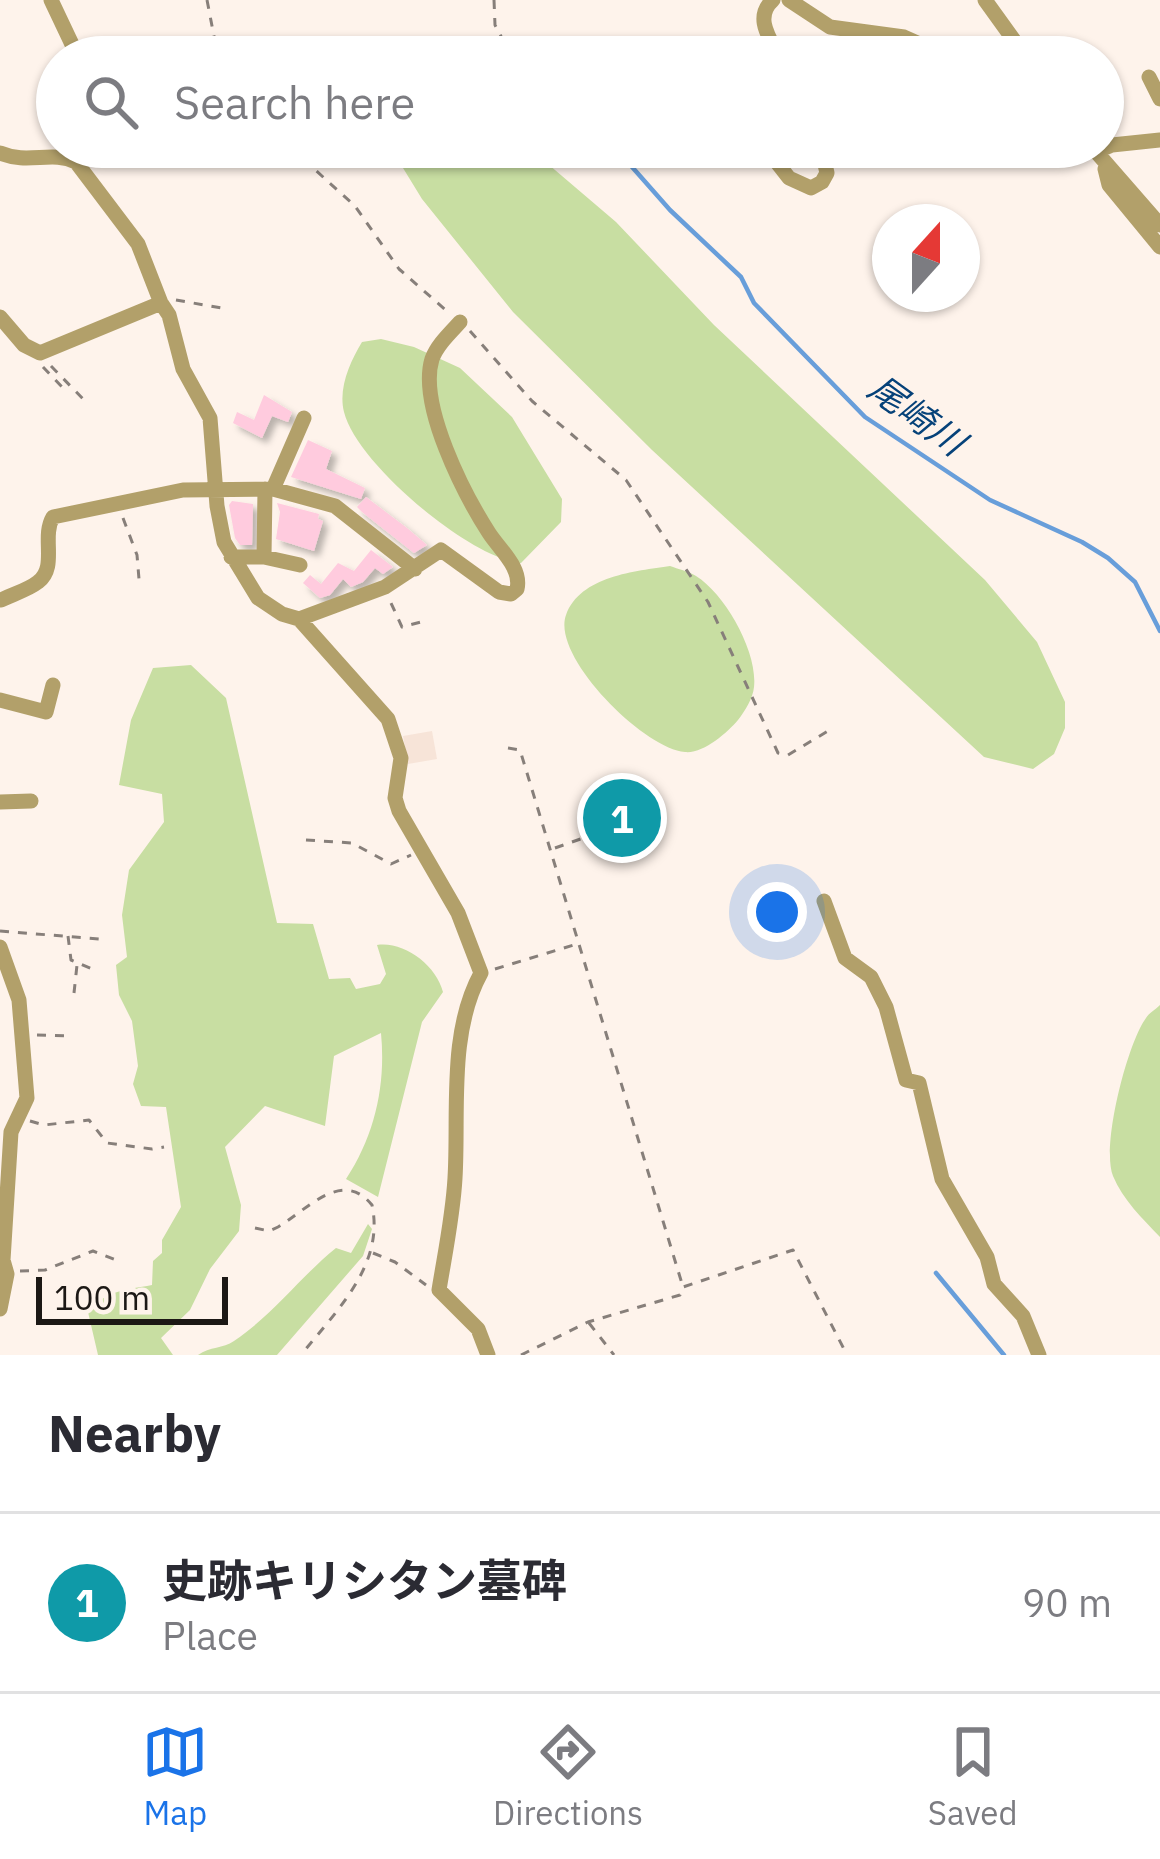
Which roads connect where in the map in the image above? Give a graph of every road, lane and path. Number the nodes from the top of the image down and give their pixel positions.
1 (51, 0) edge
2 (207, 0) edge
3 (494, 0) edge
4 (773, 0) edge
5 (789, 0) edge
6 (985, 0) edge
7 (67, 36) edge
8 (214, 36) edge
9 (500, 36) edge
10 (769, 36) edge
11 (897, 36) edge
12 (1011, 36) edge
13 (1149, 77) dead end
14 (1160, 99) edge
15 (1160, 140) edge
16 (1124, 144) edge
17 (0, 153) edge
18 (36, 159) edge
19 (85, 168) edge
20 (313, 168) edge
21 (781, 168) edge
22 (826, 168) edge
23 (1103, 168) edge
24 (1110, 168) edge
25 (1160, 225) edge
26 (1160, 247) edge
27 (161, 303) junction
28 (227, 309) dead end
29 (0, 317) edge
30 (460, 322) junction
31 (36, 352) junction
32 (62, 387) dead end
33 (86, 404) dead end
34 (304, 418) dead end
35 (215, 487) junction
36 (269, 489) junction
37 (120, 506) junction
38 (231, 556) junction
39 (265, 557) junction
40 (300, 565) dead end
41 (415, 569) junction
42 (140, 579) dead end
43 (385, 586) junction
44 (1, 599) edge
45 (0, 616) edge
46 (299, 619) junction
47 (421, 622) dead end
48 (53, 685) dead end
49 (0, 700) edge
50 (828, 731) dead end
51 (508, 748) dead end
52 (32, 801) dead end
53 (0, 802) edge
54 (626, 811) dead end
55 (306, 840) dead end
56 (553, 849) junction
57 (421, 850) junction
58 (824, 901) dead end
59 (0, 931) edge
60 (68, 935) junction
61 (99, 939) dead end
62 (579, 944) junction
63 (0, 947) edge
64 (78, 964) junction
65 (97, 971) dead end
66 (481, 973) junction
67 (74, 993) dead end
68 (22, 1035) junction
69 (72, 1036) dead end
70 (21, 1112) junction
71 (164, 1147) dead end
72 (255, 1228) dead end
73 (371, 1253) junction
74 (116, 1260) dead end
75 (6, 1272) junction
76 (682, 1287) junction
77 (439, 1290) junction
78 (0, 1309) edge
79 (588, 1322) junction
80 (301, 1355) edge
81 (488, 1355) edge
82 (521, 1355) edge
83 (614, 1355) edge
84 (847, 1355) edge
85 (1039, 1355) edge

1 - 7 street
2 - 8 path
3 - 9 path
4 - 10 street
5 - 11 street
6 - 12 street
13 - 14 street
15 - 16 street
17 - 18 street
19 - 27 street
20 - 30 path
21 - 22 street
23 - 26 street
24 - 25 street
27 - 28 path
27 - 31 street
27 - 35 street
29 - 31 street
30 - 41 street
30 - 50 path
31 - 32 path
31 - 33 path
34 - 36 street
35 - 36 street
35 - 37 street
35 - 38 street
36 - 39 street
36 - 41 street
37 - 42 path
37 - 44 street
38 - 39 street
38 - 46 street
39 - 40 street
41 - 43 street
43 - 46 street
43 - 47 path
44 - 45 street
46 - 57 street
48 - 49 street
51 - 56 path
52 - 53 street
54 - 56 path
55 - 57 path
56 - 62 path
57 - 66 street
58 - 85 street
59 - 60 path
60 - 61 path
60 - 64 path
62 - 66 path
62 - 76 path
63 - 68 street
64 - 65 path
64 - 67 path
66 - 77 street
68 - 69 path
68 - 70 street
70 - 71 path
70 - 75 street
72 - 73 path
73 - 77 path
73 - 80 path
74 - 75 path
75 - 78 street
76 - 79 path
76 - 84 path
77 - 81 street
79 - 82 path
79 - 83 path

